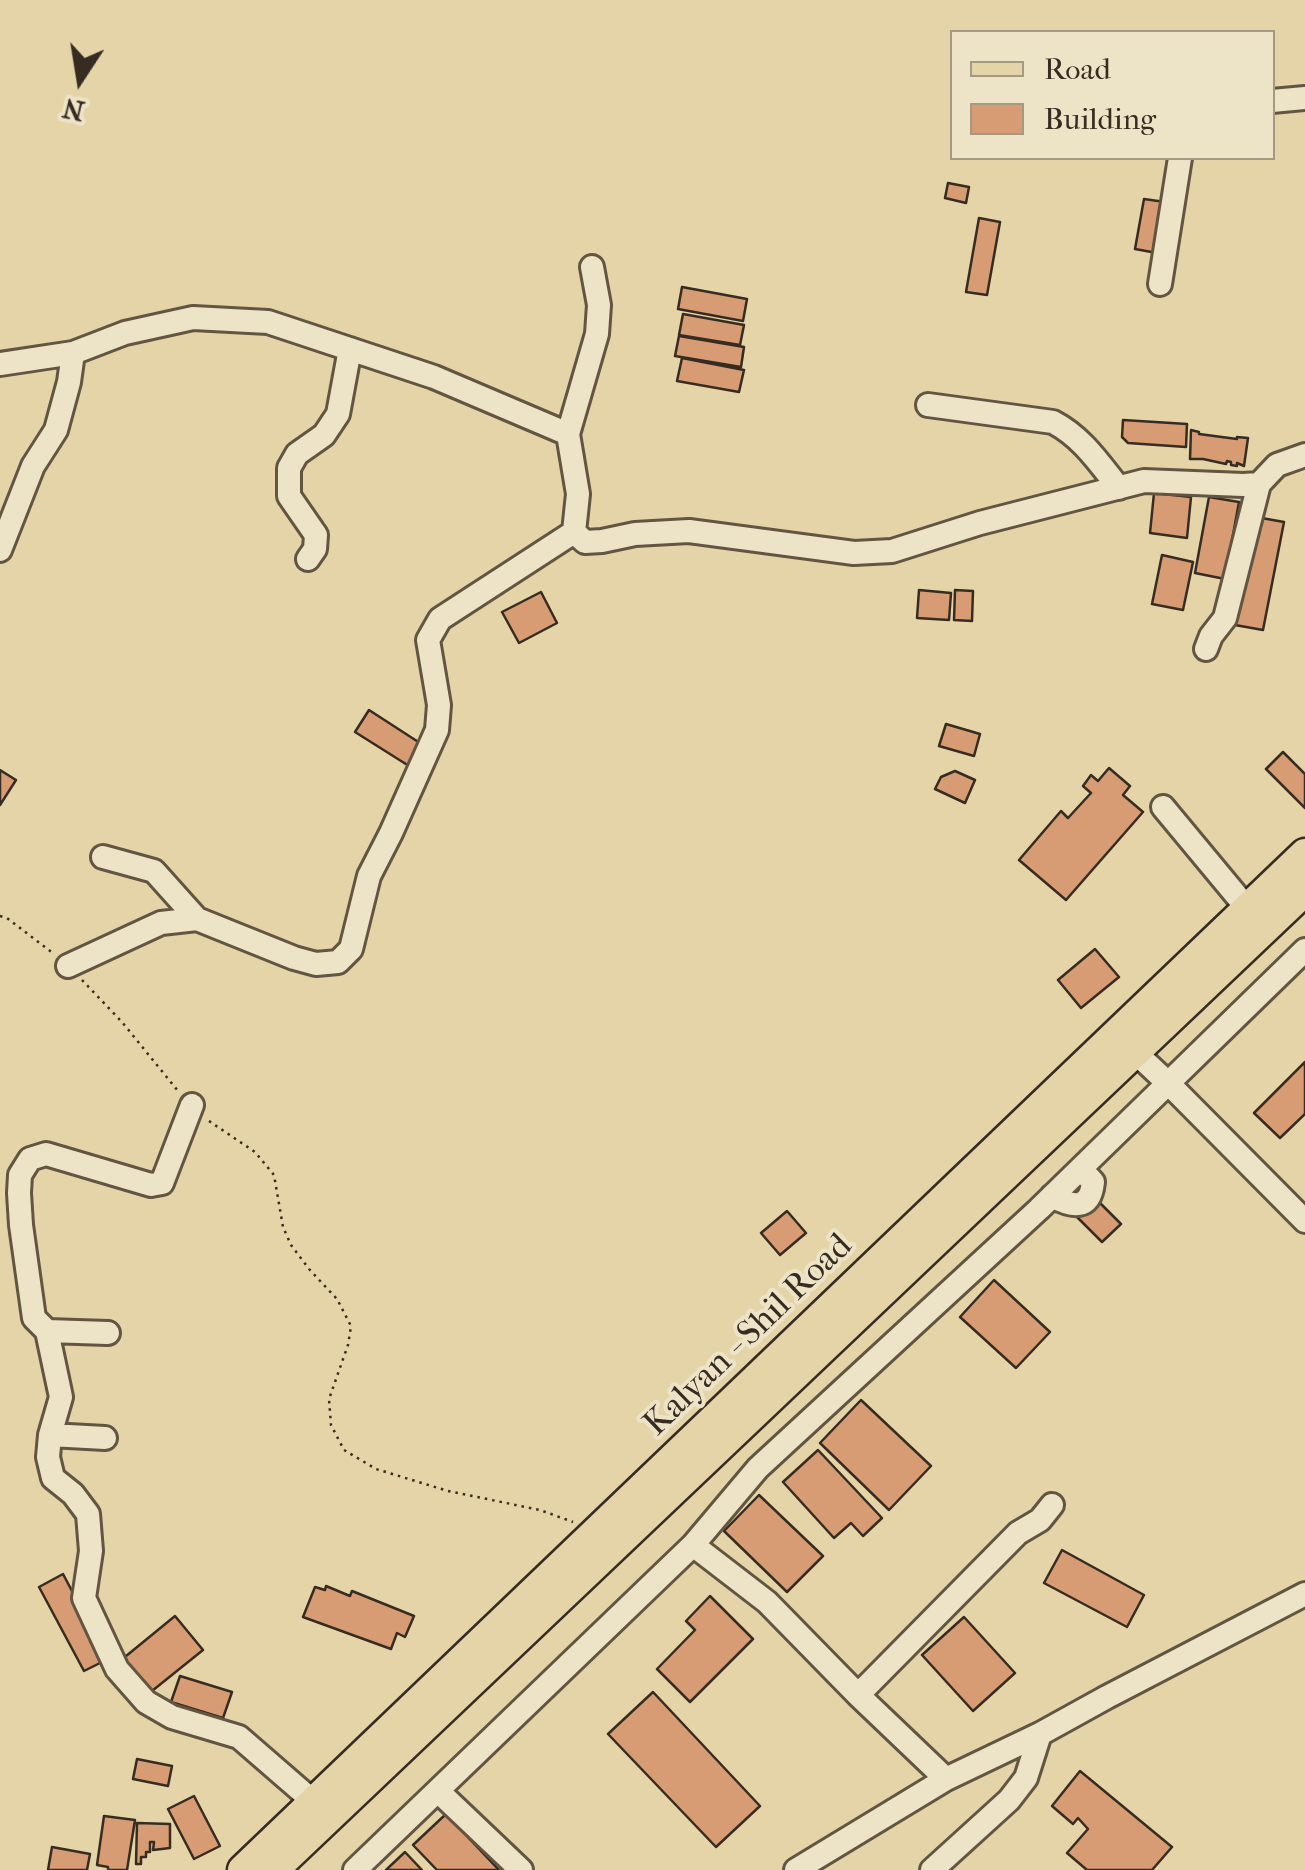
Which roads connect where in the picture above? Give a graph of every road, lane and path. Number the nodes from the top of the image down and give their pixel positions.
1 (1305, 98) edge
2 (1275, 101) edge
3 (1180, 160) edge
4 (592, 268) dead end
5 (1160, 284) dead end
6 (350, 349) junction
7 (73, 353) junction
8 (0, 364) edge
9 (928, 405) dead end
10 (568, 434) junction
11 (1305, 455) edge
12 (1259, 484) junction
13 (1119, 488) junction
14 (574, 532) junction
15 (0, 550) edge
16 (308, 559) dead end
17 (1206, 648) dead end
18 (1162, 807) dead end
19 (1305, 854) edge
20 (102, 857) dead end
21 (1305, 890) edge
22 (0, 916) edge
23 (1256, 919) junction
24 (198, 920) junction
25 (1305, 950) edge
26 (68, 966) junction
27 (1126, 1044) junction
28 (1169, 1084) junction
29 (192, 1105) junction
30 (1305, 1221) edge
31 (47, 1331) junction
32 (108, 1333) dead end
33 (50, 1435) junction
34 (105, 1438) dead end
35 (1052, 1506) dead end
36 (598, 1532) junction
37 (693, 1544) junction
38 (1305, 1594) edge
39 (858, 1695) junction
40 (1040, 1734) junction
41 (946, 1779) junction
42 (438, 1790) junction
43 (314, 1802) junction
44 (243, 1870) edge
45 (274, 1870) edge
46 (355, 1870) edge
47 (521, 1870) edge
48 (796, 1870) edge
49 (932, 1870) edge

1 - 2 street
3 - 5 street
4 - 10 street
6 - 7 street
6 - 10 street
6 - 16 street
7 - 8 street
7 - 15 street
9 - 13 street
10 - 14 street
11 - 12 street
12 - 13 street
12 - 17 street
13 - 14 street
14 - 24 street
18 - 23 street
19 - 23 main road, Kalyan - Shil Road
20 - 24 street
21 - 23 main road, Kalyan - Shil Road
22 - 26 path
23 - 27 main road, Kalyan - Shil Road
24 - 26 street
25 - 28 street
26 - 29 path
27 - 28 street
27 - 36 main road, Kalyan - Shil Road
27 - 45 main road, Kalyan - Shil Road
28 - 30 street
28 - 37 street
29 - 31 street
29 - 36 path
31 - 32 street
31 - 33 street
33 - 34 street
33 - 43 street
35 - 39 street
36 - 43 main road, Kalyan - Shil Road
37 - 39 street
37 - 42 street
38 - 40 street
39 - 41 street
40 - 41 street
40 - 49 street
41 - 48 street
42 - 46 street
42 - 47 street
43 - 44 main road, Kalyan - Shil Road

